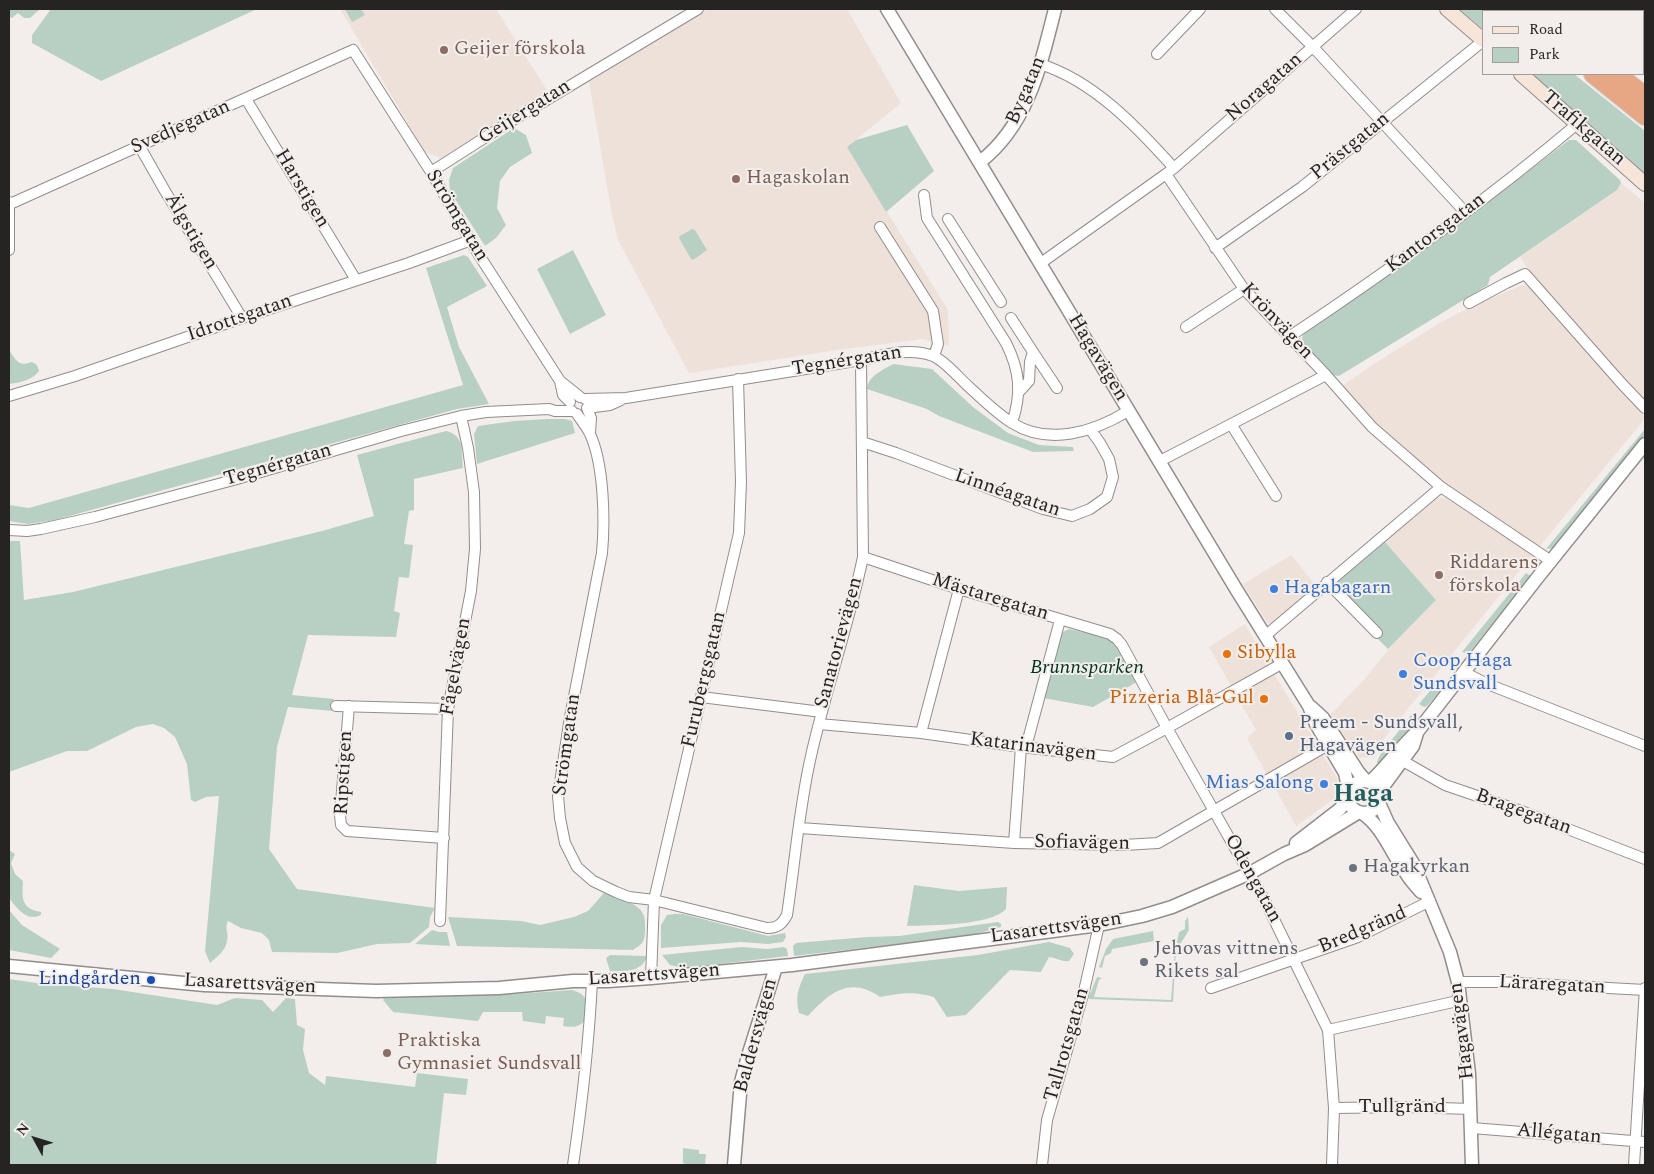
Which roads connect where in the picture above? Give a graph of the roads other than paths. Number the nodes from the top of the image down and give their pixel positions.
1 (698, 9) edge
2 (887, 9) edge
3 (1055, 9) edge
4 (1200, 9) edge
5 (1275, 9) edge
6 (1356, 9) edge
7 (1447, 9) edge
8 (1482, 39) edge
9 (1482, 41) edge
10 (1313, 47) junction
11 (353, 50) joint
12 (1157, 54) dead end
13 (1040, 64) junction
14 (1521, 75) edge
15 (1594, 75) edge
16 (1618, 75) edge
17 (1645, 96) edge
18 (246, 99) junction
19 (1645, 116) edge
20 (1382, 122) junction
21 (1577, 124) junction
22 (140, 146) junction
23 (980, 162) junction
24 (1170, 171) junction
25 (430, 172) junction
26 (1645, 184) edge
27 (924, 195) dead end
28 (9, 203) edge
29 (1466, 212) junction
30 (948, 219) dead end
31 (880, 227) dead end
32 (471, 240) junction
33 (1215, 248) junction
34 (9, 250) edge
35 (1040, 264) junction
36 (356, 280) junction
37 (1244, 289) junction
38 (1001, 302) dead end
39 (1469, 303) dead end
40 (242, 318) junction
41 (1011, 318) dead end
42 (1186, 327) dead end
43 (1289, 337) junction
44 (1033, 352) junction
45 (934, 356) junction
46 (861, 360) junction
47 (1326, 375) junction
48 (738, 380) junction
49 (560, 381) junction
50 (1057, 388) dead end
51 (1018, 392) junction
52 (9, 396) edge
53 (584, 401) junction
54 (1645, 408) edge
55 (573, 409) junction
56 (1128, 411) junction
57 (461, 416) junction
58 (1012, 423) junction
59 (1231, 424) junction
60 (1090, 429) junction
61 (590, 433) junction
62 (862, 442) junction
63 (1645, 444) edge
64 (1160, 461) junction
65 (1440, 487) junction
66 (1276, 496) dead end
67 (9, 530) edge
68 (862, 557) junction
69 (1550, 561) junction
70 (1327, 582) junction
71 (959, 589) junction
72 (1060, 620) junction
73 (1377, 634) dead end
74 (1265, 636) junction
75 (1117, 638) joint
76 (1283, 663) junction
77 (1464, 672) junction
78 (700, 697) junction
79 (336, 706) dead end
80 (349, 706) junction
81 (448, 709) junction
82 (822, 712) junction
83 (819, 724) junction
84 (1167, 728) junction
85 (1418, 731) junction
86 (921, 733) junction
87 (1333, 742) junction
88 (1645, 746) edge
89 (1024, 747) junction
90 (1403, 761) junction
91 (1368, 782) junction
92 (1349, 795) junction
93 (1379, 797) junction
94 (1214, 811) junction
95 (1360, 812) junction
96 (800, 828) junction
97 (444, 838) junction
98 (1014, 843) junction
99 (1284, 854) junction
100 (1645, 859) edge
101 (1250, 873) junction
102 (654, 900) junction
103 (1430, 901) junction
104 (440, 921) dead end
105 (783, 923) joint
106 (1100, 925) junction
107 (1294, 959) junction
108 (9, 966) edge
109 (776, 967) junction
110 (651, 978) junction
111 (592, 981) junction
112 (1458, 982) junction
113 (1211, 988) dead end
114 (1645, 990) edge
115 (1461, 1002) junction
116 (1328, 1030) junction
117 (1642, 1091) edge
118 (1334, 1108) junction
119 (1471, 1109) junction
120 (1472, 1128) junction
121 (1641, 1142) edge
122 (573, 1165) edge
123 (734, 1165) edge
124 (1042, 1165) edge
125 (1332, 1165) edge
126 (1472, 1165) edge
127 (1634, 1165) edge

1 - 25 street, Geijergatan
2 - 23 street, Hagavägen
3 - 13 street, Bygatan
4 - 12 street
5 - 10 street
6 - 10 street, Noragatan
7 - 8 main road
9 - 20 street, Prästgatan
10 - 20 street
10 - 24 street, Noragatan
11 - 18 street, Svedjegatan
11 - 25 street, Strömgatan
13 - 23 street, Bygatan
13 - 24 street, Krönvägen
14 - 21 main road, Trafikgatan
15 - 19 highway
16 - 17 highway
18 - 22 street, Svedjegatan
18 - 36 street, Harstigen
20 - 29 street
20 - 33 street, Prästgatan
21 - 26 main road, Trafikgatan
21 - 29 street, Kantorsgatan
22 - 28 street, Svedjegatan
22 - 40 street, Älgstigen
23 - 35 street, Hagavägen
24 - 33 street, Krönvägen
24 - 35 street, Noragatan
25 - 32 street, Strömgatan
27 - 51 street
28 - 34 street
29 - 43 street, Kantorsgatan
30 - 38 street
31 - 45 street
32 - 36 street, Idrottsgatan
32 - 49 street, Strömgatan
33 - 37 street, Krönvägen
35 - 56 street, Hagavägen
36 - 40 street, Idrottsgatan
37 - 42 street
37 - 43 street, Krönvägen
39 - 54 street
40 - 52 street, Idrottsgatan
41 - 44 street
43 - 47 street, Krönvägen
44 - 50 street
44 - 51 street
45 - 46 street, Tegnérgatan
45 - 58 street
46 - 48 street, Tegnérgatan
46 - 62 street, Sanatorievägen
47 - 59 street
47 - 65 street, Krönvägen
48 - 53 street, Tegnérgatan
48 - 78 street, Furubergsgatan
49 - 53 street, Strömgatan
49 - 55 street, Strömgatan
51 - 58 street
53 - 55 street
53 - 55 street
53 - 61 street, Strömgatan
55 - 57 street, Tegnérgatan
55 - 61 street, Strömgatan
56 - 60 street
56 - 64 street, Hagavägen
57 - 67 street, Tegnérgatan
57 - 81 street, Fågelvägen
58 - 60 street
59 - 64 street
59 - 66 street
60 - 62 street, Linnéagatan
61 - 102 street, Strömgatan
62 - 68 street, Sanatorievägen
63 - 69 street
64 - 74 street, Hagavägen
65 - 69 street, Krönvägen
65 - 70 street
68 - 71 street, Mästaregatan
68 - 82 street, Sanatorievägen
69 - 77 street
70 - 73 street
70 - 74 street
71 - 72 street, Mästaregatan
71 - 86 street
72 - 75 street, Mästaregatan
72 - 89 street
74 - 76 street, Hagavägen
75 - 84 street, Odengatan
76 - 84 street, Katarinavägen
76 - 87 street, Hagavägen
77 - 85 street
77 - 88 street
78 - 82 street
78 - 102 street, Furubergsgatan
79 - 80 street, Ripstigen
80 - 81 street, Ripstigen
80 - 97 street, Ripstigen
81 - 97 street, Fågelvägen
82 - 83 street, Sanatorievägen
83 - 86 street, Katarinavägen
83 - 96 street, Sanatorievägen
84 - 89 street, Katarinavägen
84 - 94 street, Odengatan
85 - 90 street
85 - 91 street
86 - 89 street, Katarinavägen
87 - 91 street, Hagavägen
87 - 92 street, Hagavägen
87 - 94 street, Sofiavägen
89 - 98 street
90 - 93 street
90 - 100 street, Bragegatan
91 - 92 street
91 - 93 street
92 - 95 street
92 - 99 street, Lasarettsvägen
93 - 95 street
93 - 103 street, Hagavägen
94 - 98 street, Sofiavägen
94 - 101 street, Odengatan
95 - 99 street, Lasarettsvägen
95 - 103 street, Hagavägen
96 - 98 street, Sofiavägen
96 - 105 street, Sanatorievägen
97 - 104 street, Fågelvägen
99 - 101 street, Lasarettsvägen
101 - 106 street, Lasarettsvägen
101 - 107 street, Odengatan
102 - 105 street, Strömgatan
102 - 110 street, Furubergsgatan
103 - 107 street, Bredgränd
103 - 112 street, Hagavägen
106 - 109 street, Lasarettsvägen
106 - 124 street, Tallrotsgatan
107 - 113 street, Bredgränd
107 - 116 street, Odengatan
108 - 111 street, Lasarettsvägen
109 - 110 street, Lasarettsvägen
109 - 123 street, Baldersvägen
110 - 111 street, Lasarettsvägen
111 - 122 street
112 - 114 street, Läraregatan
112 - 115 street, Hagavägen
114 - 117 street
115 - 116 street
115 - 119 street, Hagavägen
116 - 118 street, Odengatan
117 - 121 street
118 - 119 street, Tullgränd
118 - 125 street, Odengatan
119 - 120 street, Hagavägen
120 - 121 street, Allégatan
120 - 126 street, Hagavägen
121 - 127 street

